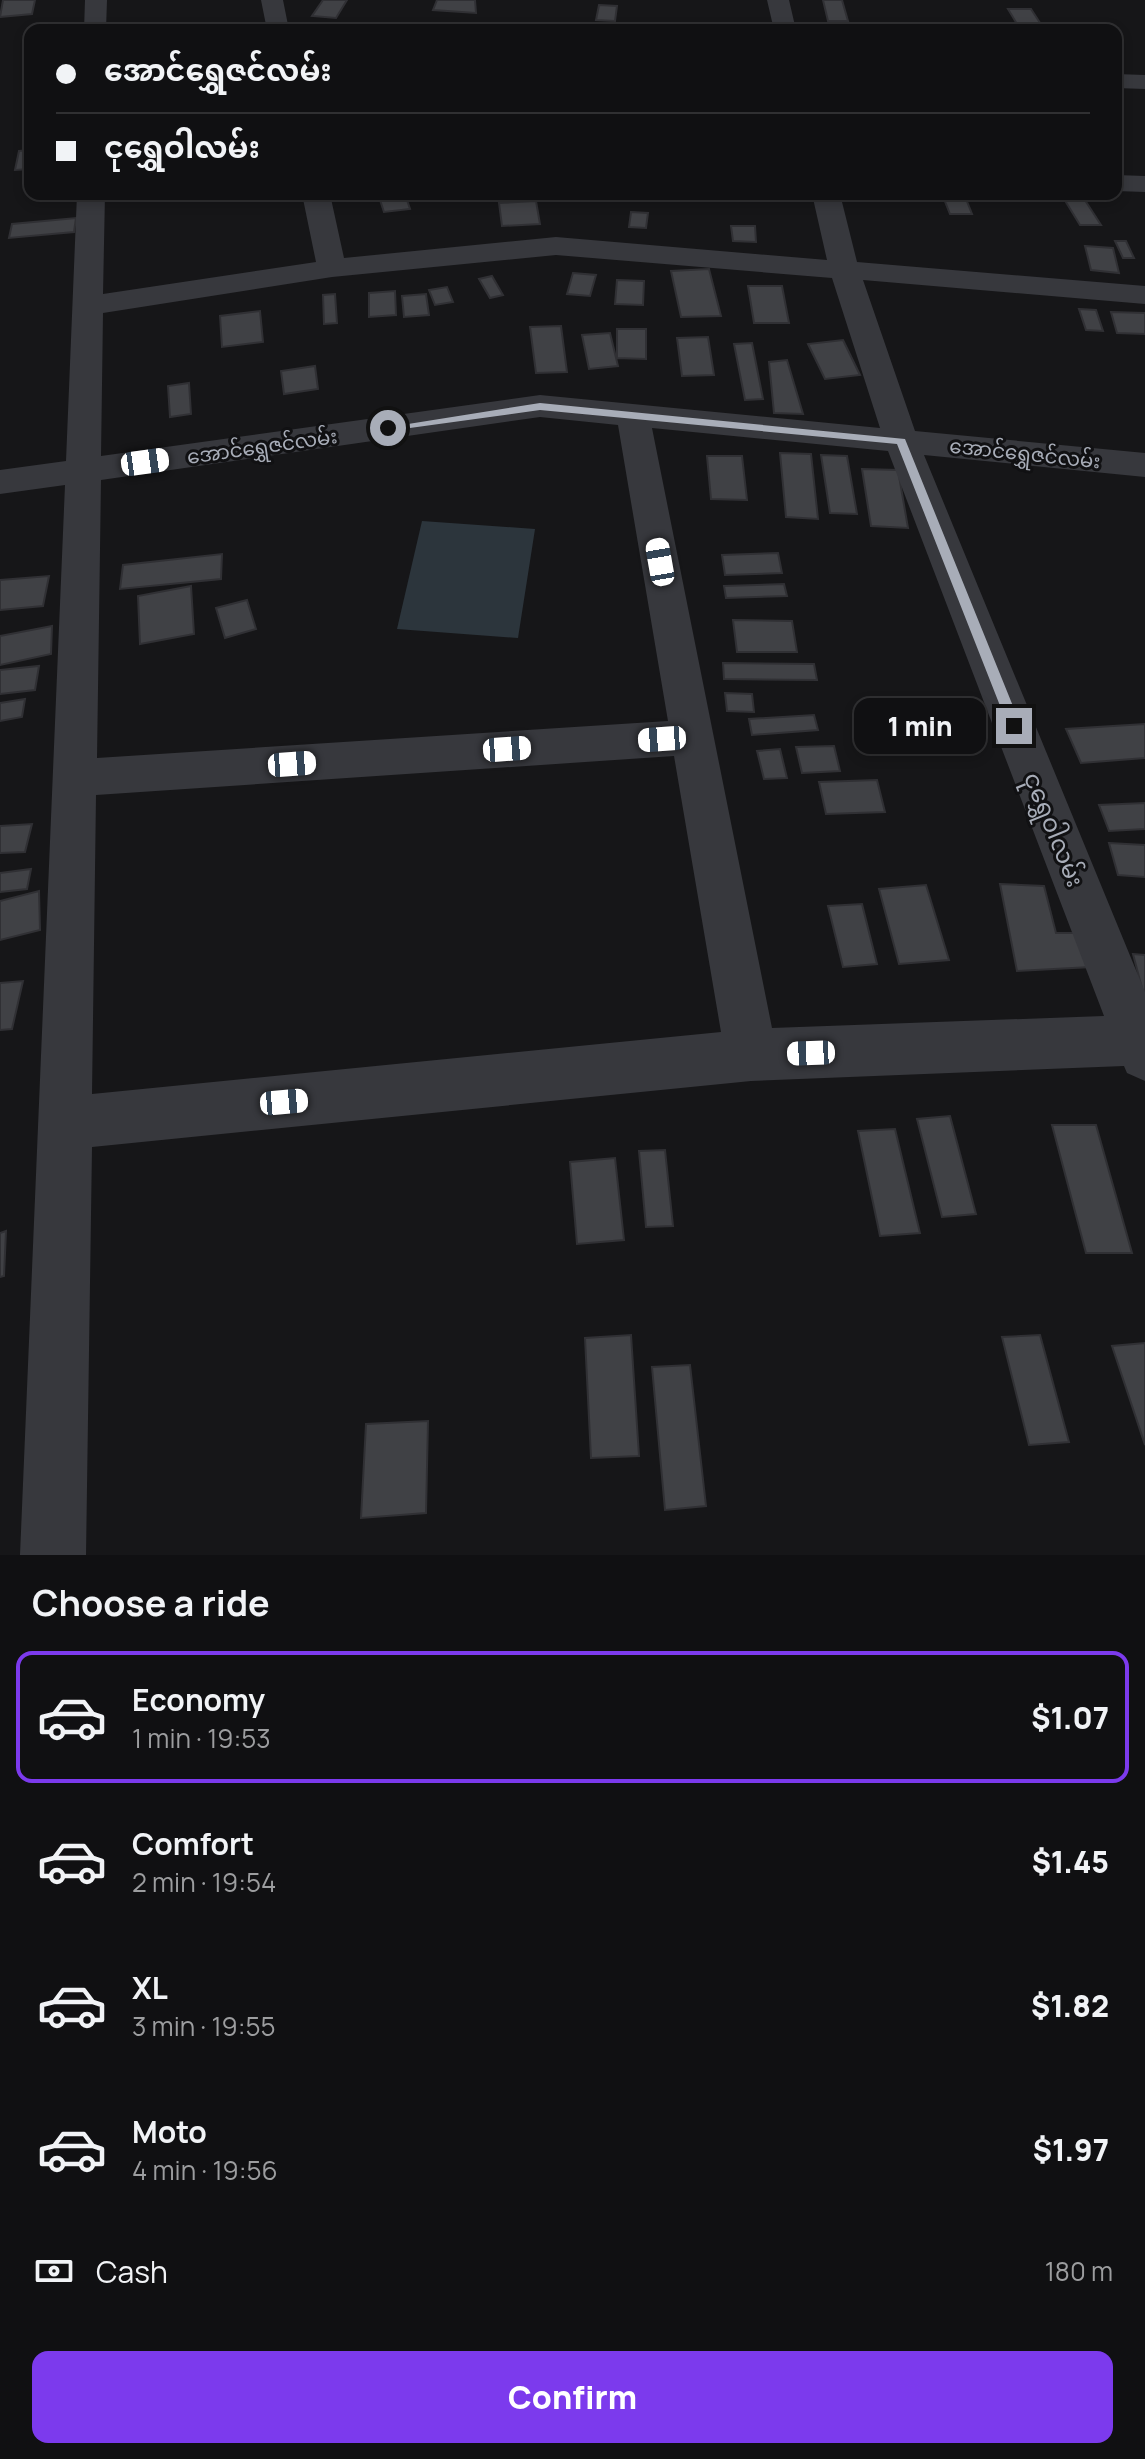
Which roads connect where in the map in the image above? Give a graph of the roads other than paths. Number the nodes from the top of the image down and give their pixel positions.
1 (96, 0) edge
2 (272, 0) edge
3 (778, 0) edge
4 (95, 24) edge
5 (277, 24) edge
6 (784, 24) edge
7 (1122, 183) edge
8 (1145, 184) edge
9 (91, 200) edge
10 (317, 200) edge
11 (827, 200) edge
12 (332, 268) junction
13 (845, 272) junction
14 (1145, 295) edge
15 (88, 306) junction
16 (633, 415) junction
17 (901, 441) junction
18 (1145, 465) edge
19 (84, 471) junction
20 (0, 482) edge
21 (693, 737) junction
22 (76, 778) junction
23 (1142, 1048) edge
24 (751, 1055) junction
25 (66, 1123) junction
26 (53, 1555) edge

1 - 4 street
2 - 5 street
3 - 6 street
7 - 8 street
9 - 15 street
10 - 12 street
11 - 13 street, ငုရွှေဝါလမ်း
12 - 13 street
12 - 15 street
13 - 14 street
13 - 17 street, ငုရွှေဝါလမ်း
15 - 19 street
16 - 17 street, အောင်ရွှေဇင်လမ်း
16 - 19 street, အောင်ရွှေဇင်လမ်း
16 - 21 street
17 - 18 street, အောင်ရွှေဇင်လမ်း
17 - 23 street, ငုရွှေဝါလမ်း
19 - 20 street, အောင်ရွှေဇင်လမ်း
19 - 22 street
21 - 22 street
21 - 24 street
22 - 25 street
23 - 24 street
24 - 25 street
25 - 26 street

